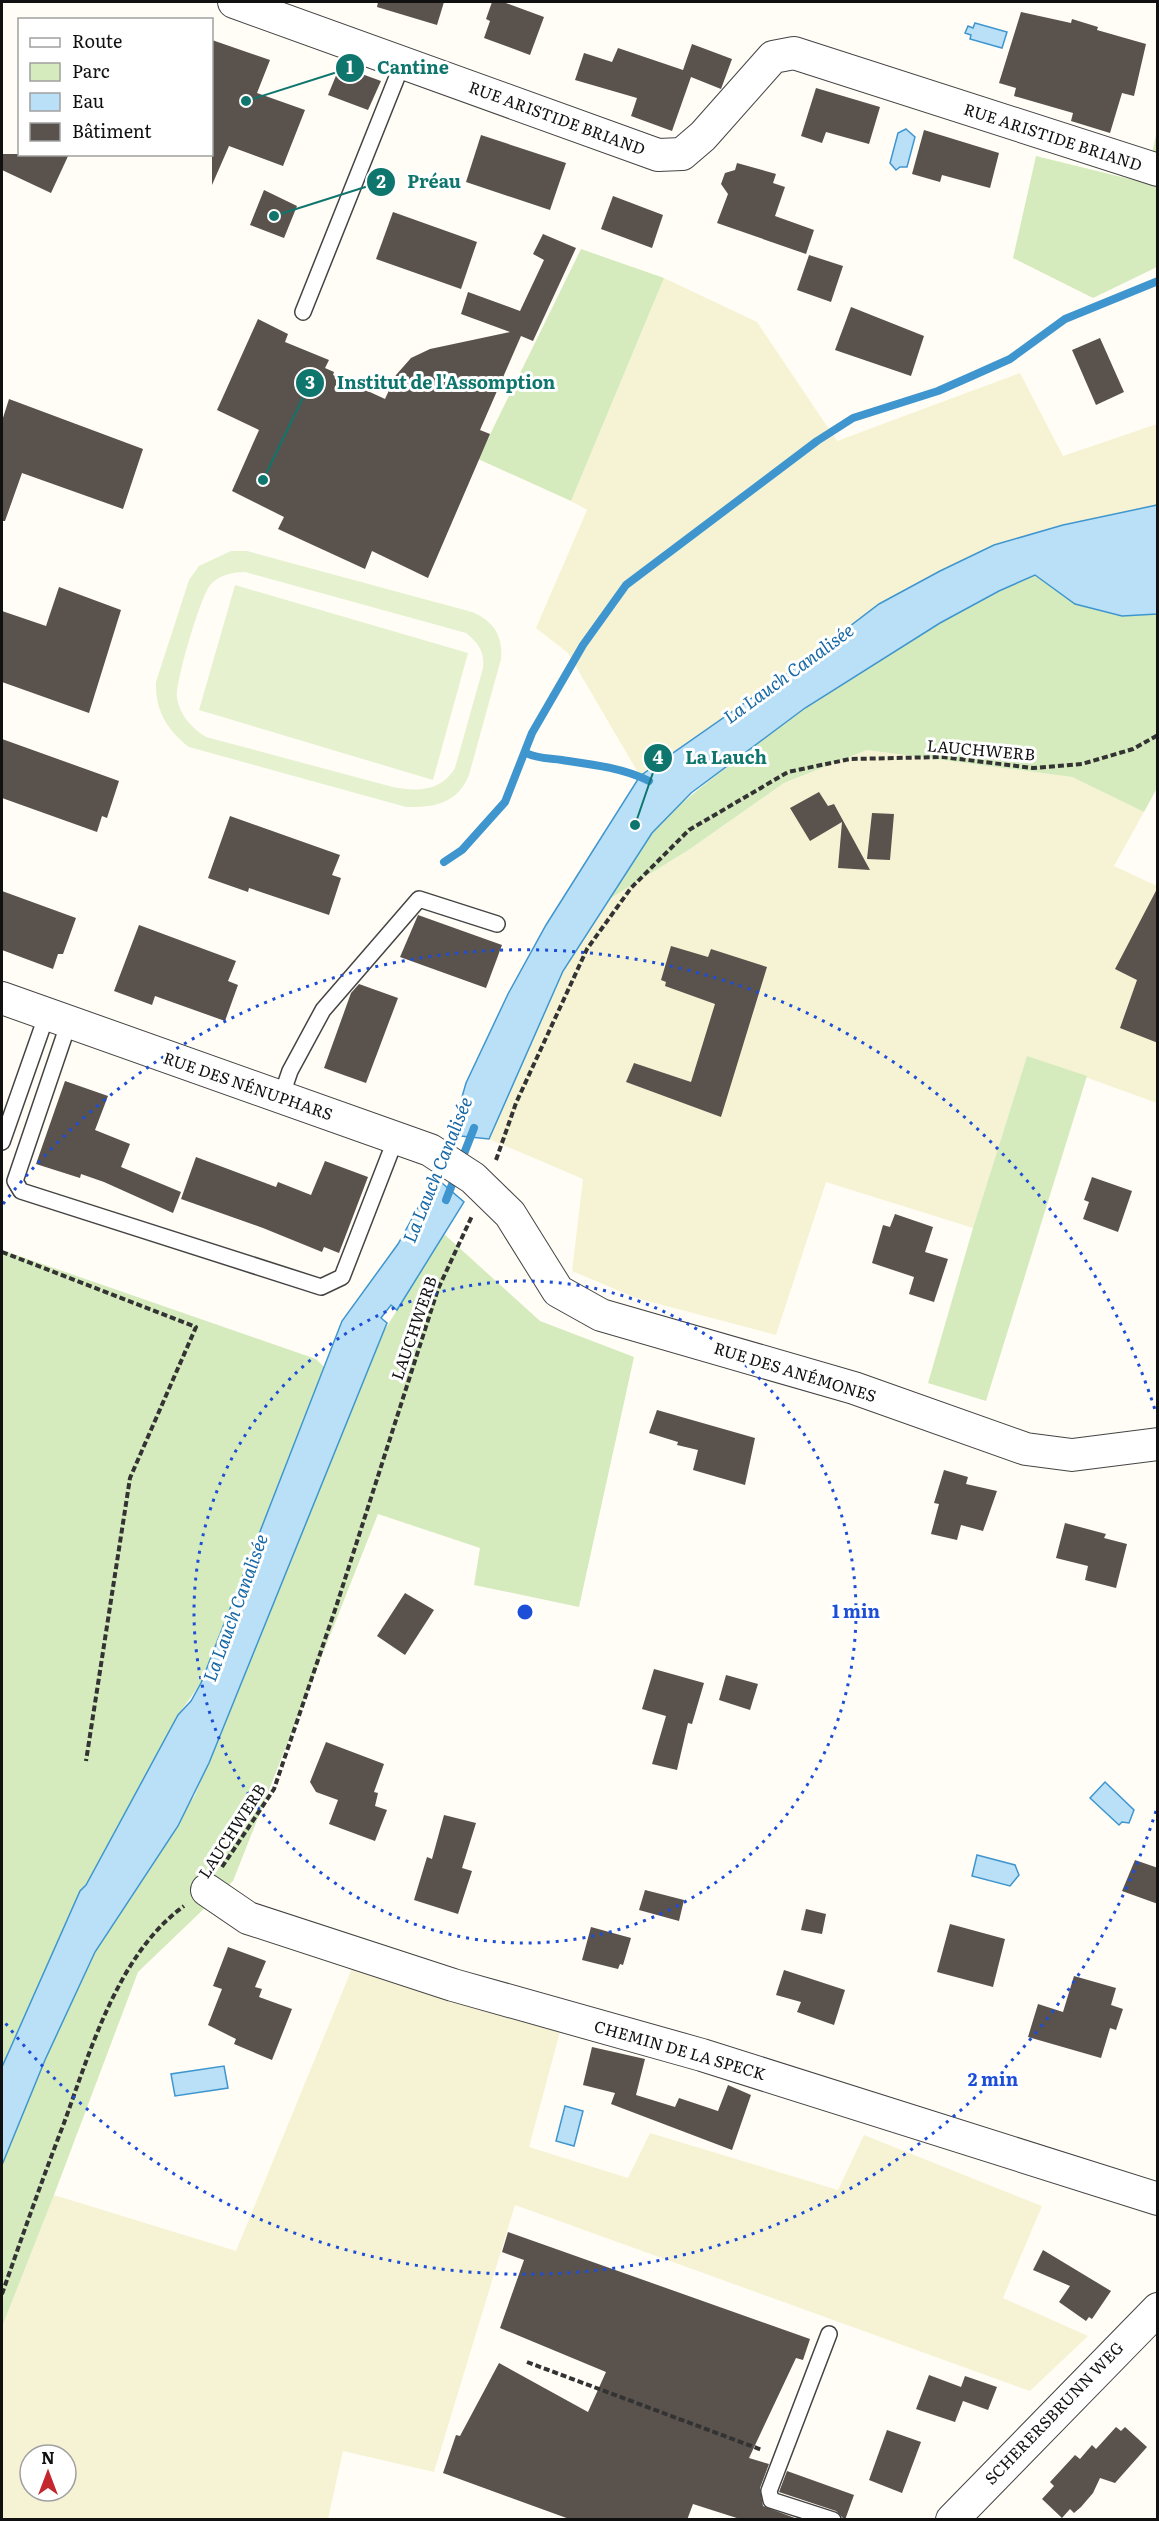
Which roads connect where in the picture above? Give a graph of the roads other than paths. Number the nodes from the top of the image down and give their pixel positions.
1 (234, 2) edge
2 (403, 62) junction
3 (1158, 170) edge
4 (303, 312) dead end
5 (497, 924) dead end
6 (2, 998) edge
7 (58, 1018) junction
8 (281, 1097) junction
9 (396, 1138) junction
10 (2, 1142) edge
11 (478, 1184) joint
12 (1158, 1444) edge
13 (207, 1890) road end
14 (1158, 2199) edge
15 (1158, 2309) edge
16 (829, 2334) dead end
17 (833, 2520) edge
18 (952, 2520) edge

1 - 2 street, RUE ARISTIDE BRIAND
2 - 3 street, RUE ARISTIDE BRIAND
2 - 4 lane
5 - 8 lane
6 - 7 street, RUE DES NÉNUPHARS
7 - 8 street, RUE DES NÉNUPHARS
7 - 9 lane
7 - 10 lane
8 - 9 street, RUE DES NÉNUPHARS
9 - 11 street, RUE DES NÉNUPHARS
11 - 12 street, RUE DES ANÉMONES
13 - 14 street, CHEMIN DE LA SPECK
15 - 18 street, SCHERERSBRUNN WEG
16 - 17 lane

